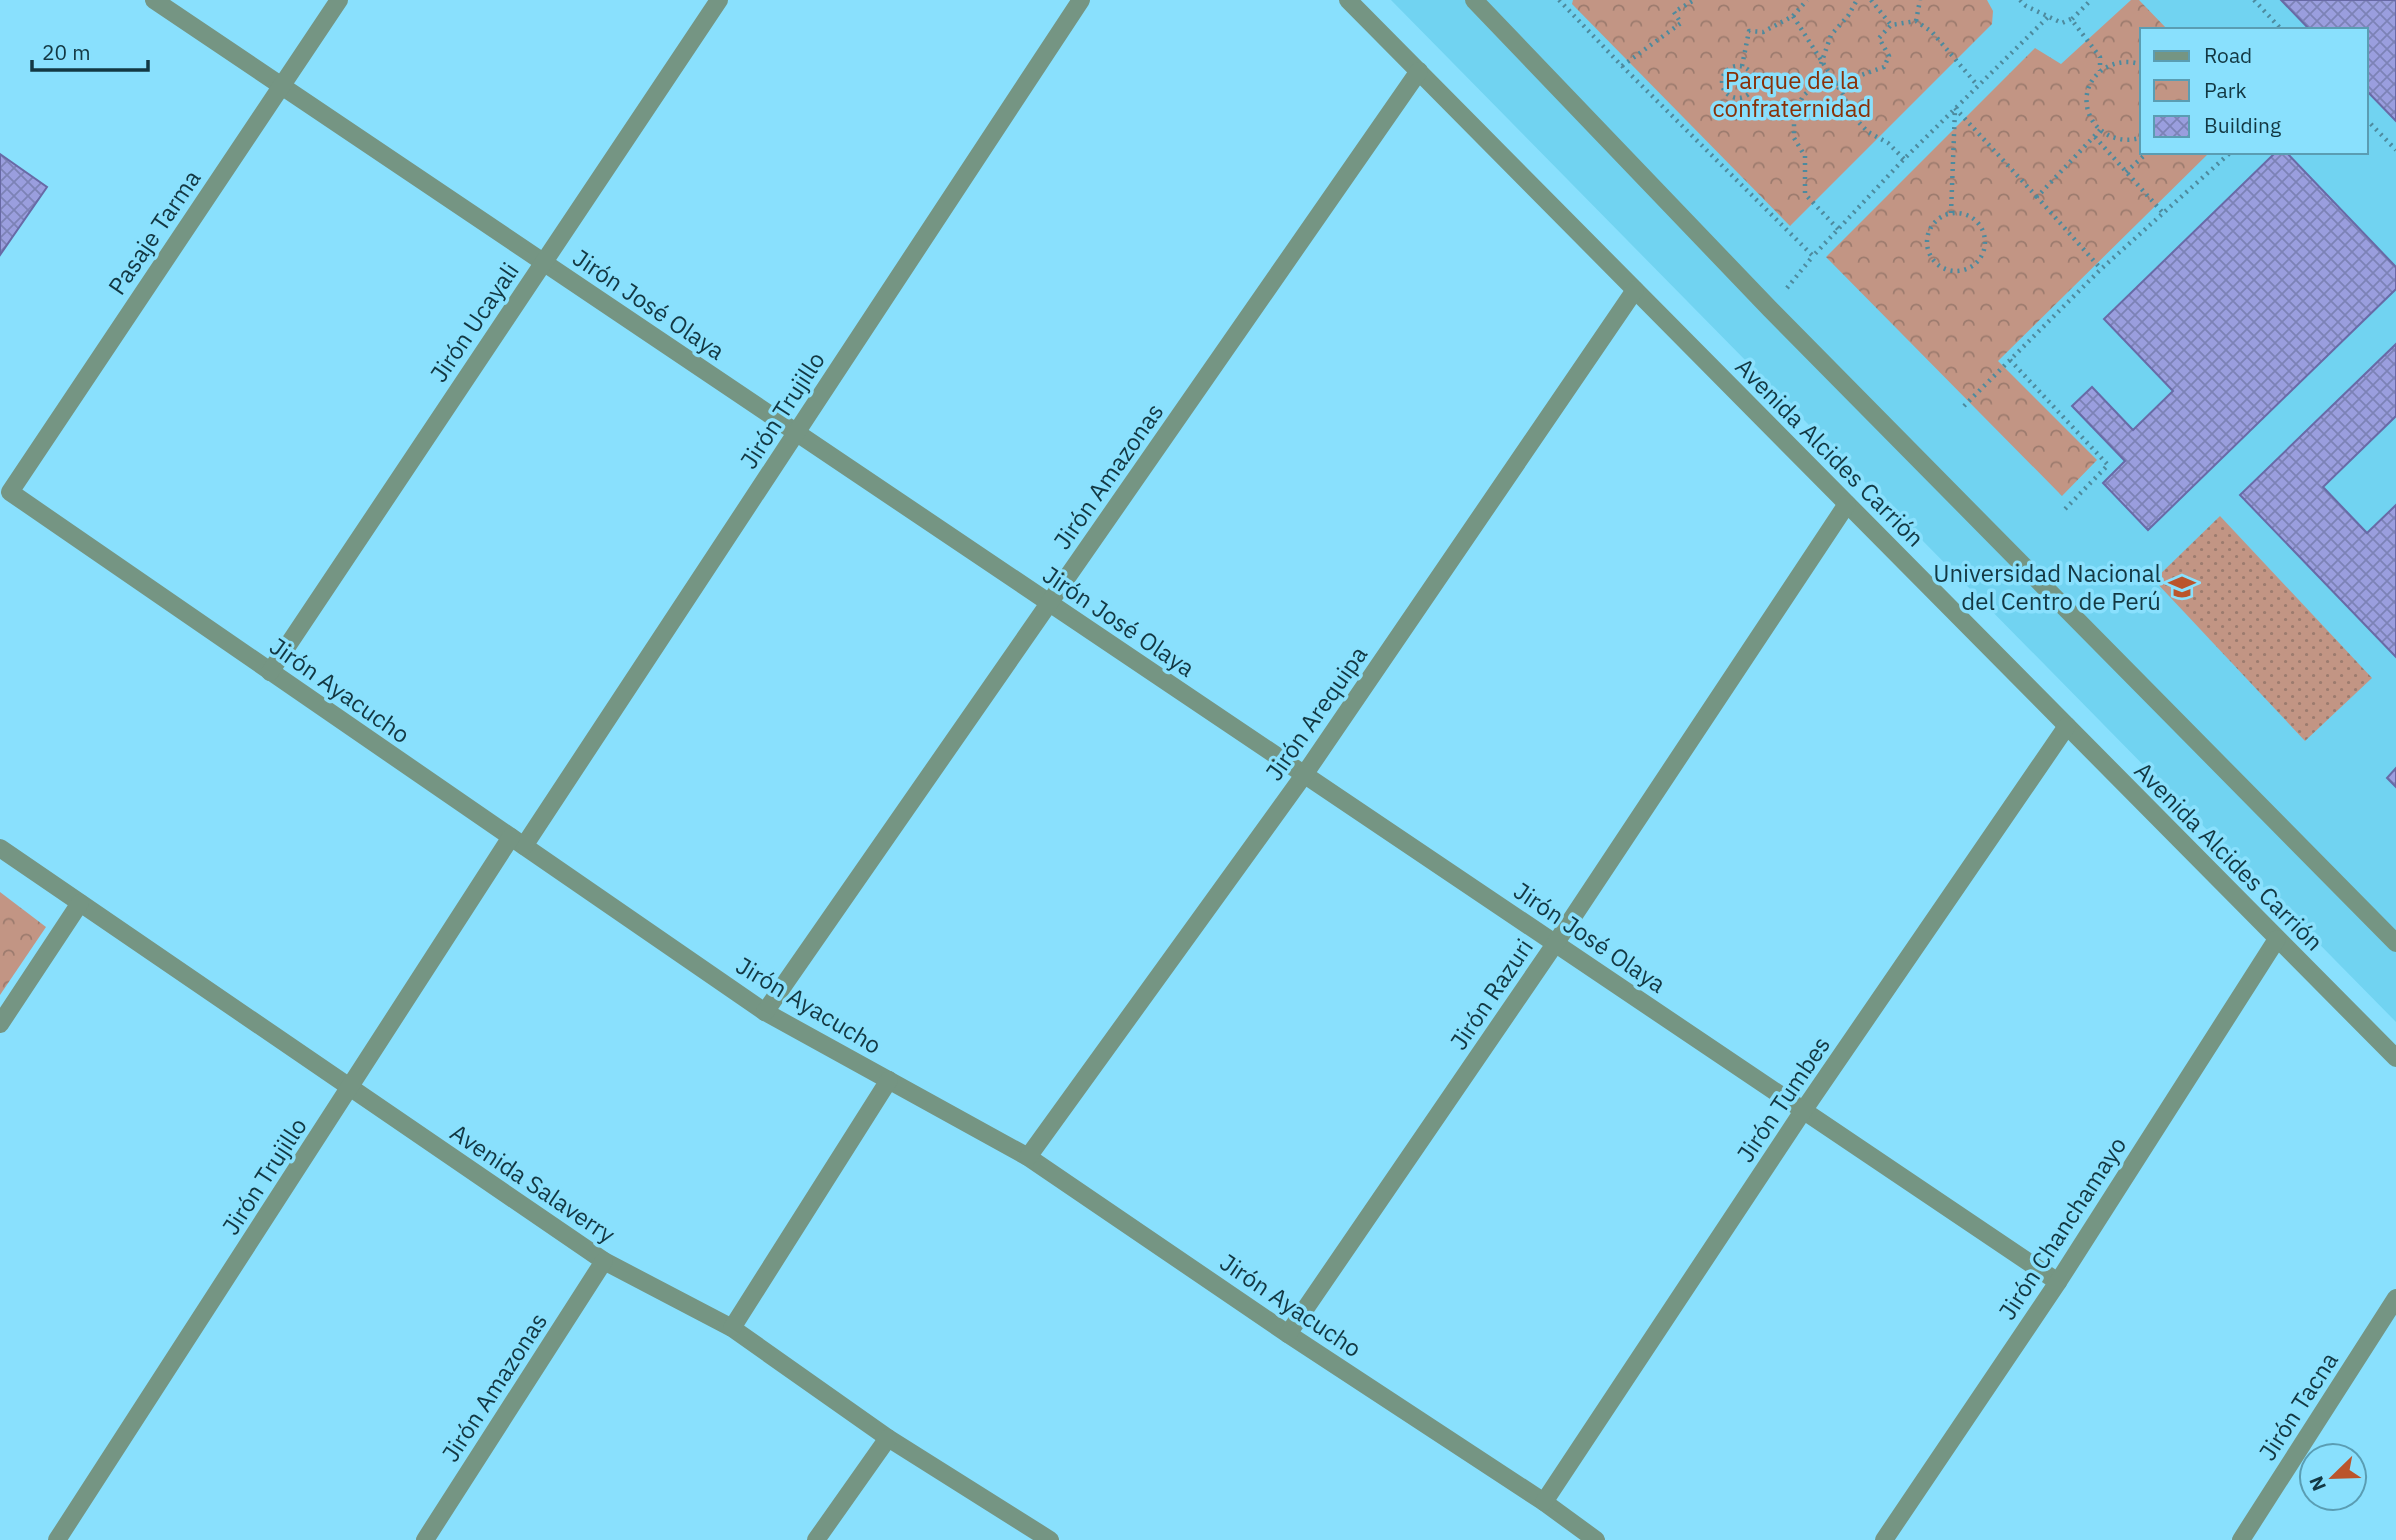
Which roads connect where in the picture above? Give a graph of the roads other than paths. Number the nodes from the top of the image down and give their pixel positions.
1 (154, 0) edge
2 (339, 0) edge
3 (719, 0) edge
4 (1081, 0) edge
5 (1348, 0) edge
6 (1474, 0) edge
7 (1419, 71) junction
8 (281, 86) junction
9 (544, 263) junction
10 (1635, 290) junction
11 (796, 433) junction
12 (10, 492) joint
13 (1847, 504) junction
14 (1049, 603) junction
15 (270, 672) junction
16 (2067, 726) junction
17 (1304, 775) junction
18 (517, 841) junction
19 (0, 848) edge
20 (80, 903) junction
21 (2277, 939) junction
22 (2396, 943) edge
23 (1555, 944) junction
24 (765, 1012) junction
25 (0, 1024) edge
26 (2396, 1058) edge
27 (889, 1080) junction
28 (349, 1088) junction
29 (1803, 1111) junction
30 (1028, 1157) junction
31 (604, 1261) junction
32 (2058, 1282) junction
33 (2396, 1298) edge
34 (732, 1328) junction
35 (1288, 1334) junction
36 (888, 1438) junction
37 (1544, 1502) junction
38 (57, 1540) edge
39 (425, 1540) edge
40 (816, 1540) edge
41 (1051, 1540) edge
42 (1596, 1540) edge
43 (1884, 1540) edge
44 (2241, 1540) edge

1 - 8 street, Jirón José Olaya
2 - 8 street, Pasaje Tarma
3 - 9 street, Jirón Ucayali
4 - 11 street, Jirón Trujillo
5 - 7 street, Avenida Alcides Carrión
6 - 22 street
7 - 10 street, Avenida Alcides Carrión
7 - 14 street, Jirón Amazonas
8 - 9 street, Jirón José Olaya
8 - 12 street, Pasaje Tarma
9 - 11 street, Jirón José Olaya
9 - 15 street, Jirón Ucayali
10 - 13 street, Avenida Alcides Carrión
10 - 17 street, Jirón Arequipa
11 - 14 street, Jirón José Olaya
11 - 18 street, Jirón Trujillo
12 - 15 street, Jirón Ayacucho
13 - 16 street, Avenida Alcides Carrión
13 - 23 street, Jirón Razuri
14 - 17 street, Jirón José Olaya
14 - 24 street, Jirón Amazonas
15 - 18 street, Jirón Ayacucho
16 - 21 street, Avenida Alcides Carrión
16 - 29 street, Jirón Tumbes
17 - 23 street, Jirón José Olaya
17 - 30 street, Jirón Arequipa
18 - 24 street, Jirón Ayacucho
18 - 28 street, Jirón Trujillo
19 - 20 street, Avenida Salaverry
20 - 25 street
20 - 28 street, Avenida Salaverry
21 - 26 street, Avenida Alcides Carrión
21 - 32 street, Jirón Chanchamayo
23 - 29 street, Jirón José Olaya
23 - 35 street, Jirón Razuri
24 - 27 street, Jirón Ayacucho
27 - 30 street, Jirón Ayacucho
27 - 34 street
28 - 31 street, Avenida Salaverry
28 - 38 street, Jirón Trujillo
29 - 32 street, Jirón José Olaya
29 - 37 street, Jirón Tumbes
30 - 35 street, Jirón Ayacucho
31 - 34 street, Avenida Salaverry
31 - 39 street, Jirón Amazonas
32 - 43 street, Jirón Chanchamayo
33 - 44 street, Jirón Tacna
34 - 36 street, Avenida Salaverry
35 - 37 street, Jirón Ayacucho
36 - 40 street
36 - 41 street, Avenida Salaverry
37 - 42 street, Jirón Ayacucho

